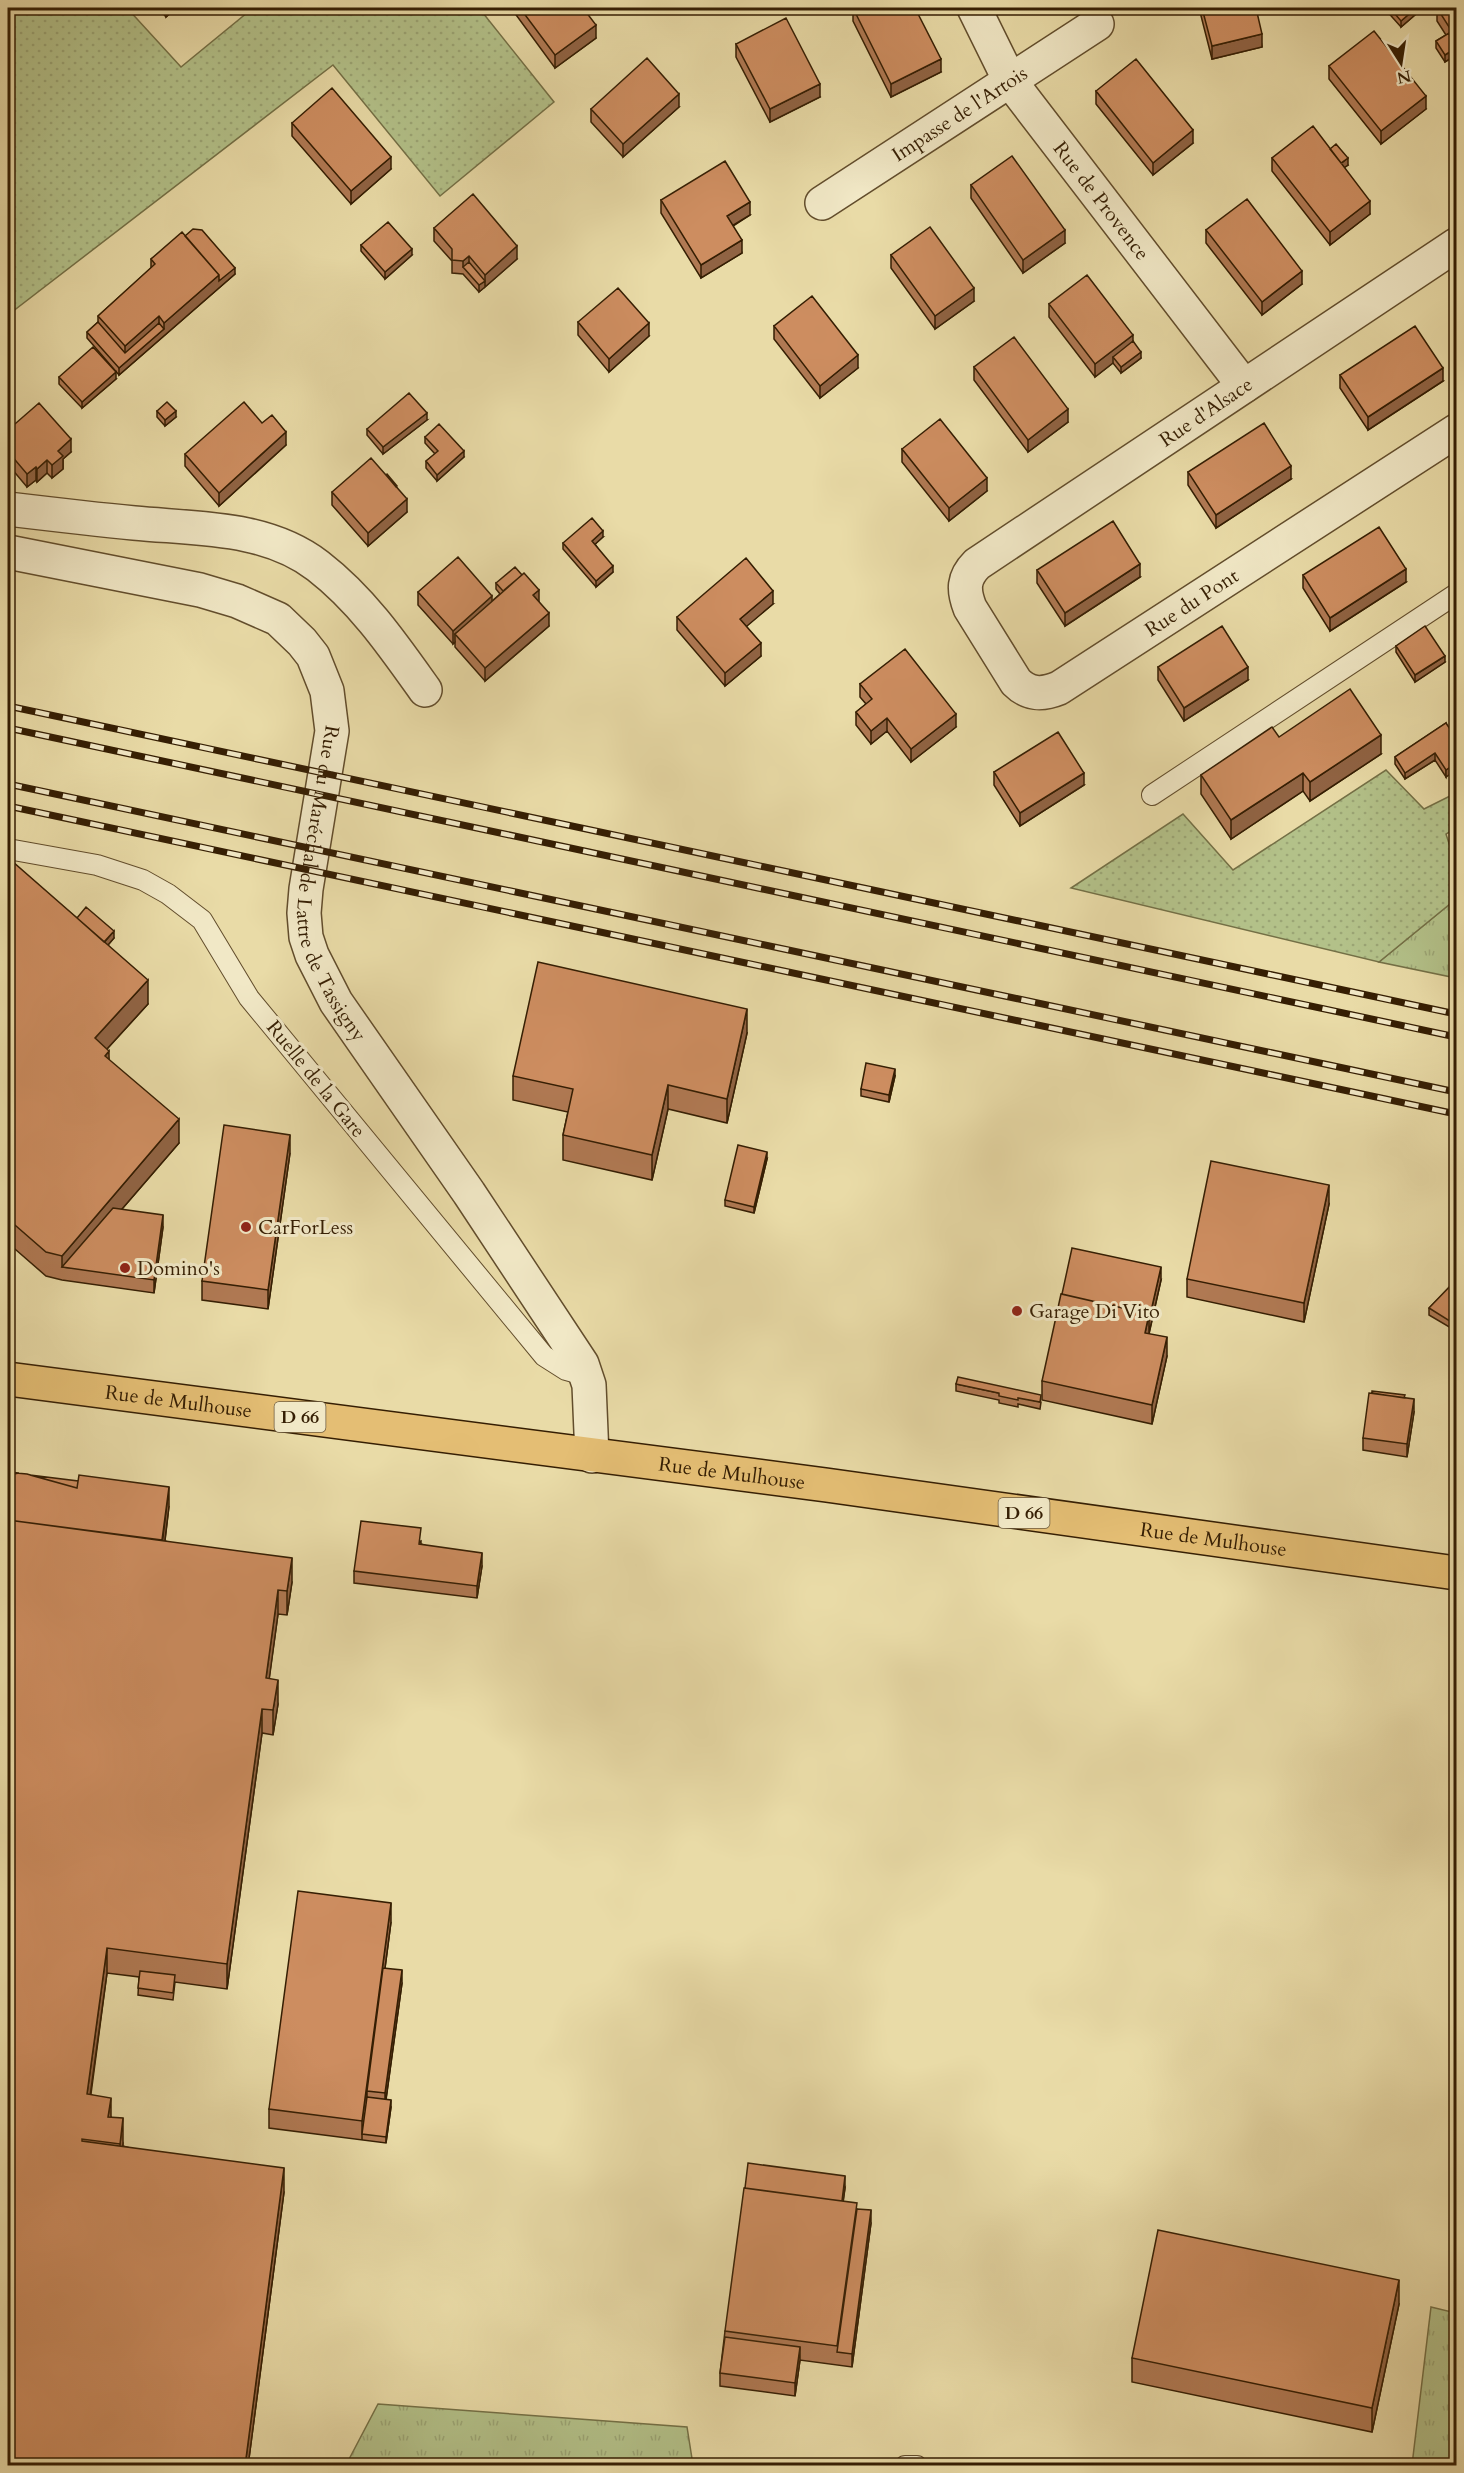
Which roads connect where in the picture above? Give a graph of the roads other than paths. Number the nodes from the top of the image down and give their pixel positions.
1 (974, 8) edge
2 (1097, 24) dead end
3 (1010, 81) junction
4 (822, 204) dead end
5 (1456, 245) edge
6 (1244, 386) junction
7 (1456, 430) edge
8 (8, 509) edge
9 (8, 552) edge
10 (965, 585) joint
11 (1456, 594) edge
12 (425, 690) dead end
13 (1152, 795) dead end
14 (8, 849) edge
15 (586, 1376) junction
16 (8, 1379) edge
17 (592, 1456) junction
18 (1456, 1573) edge
19 (905, 2466) edge
20 (917, 2466) edge

1 - 3 street, Rue de Provence
2 - 3 street, Impasse de l'Artois
3 - 4 street, Impasse de l'Artois
3 - 6 street, Rue de Provence
5 - 6 street, Rue d'Alsace
6 - 10 street, Rue d'Alsace
7 - 10 street, Rue du Pont
8 - 12 street
9 - 15 street, Rue du Maréchal de Lattre de Tassigny
11 - 13 lane
14 - 15 lane, Ruelle de la Gare
15 - 17 street, Rue du Maréchal de Lattre de Tassigny
16 - 17 main road, Rue de Mulhouse / D 66
17 - 18 main road, Rue de Mulhouse / D 66
19 - 20 lane

